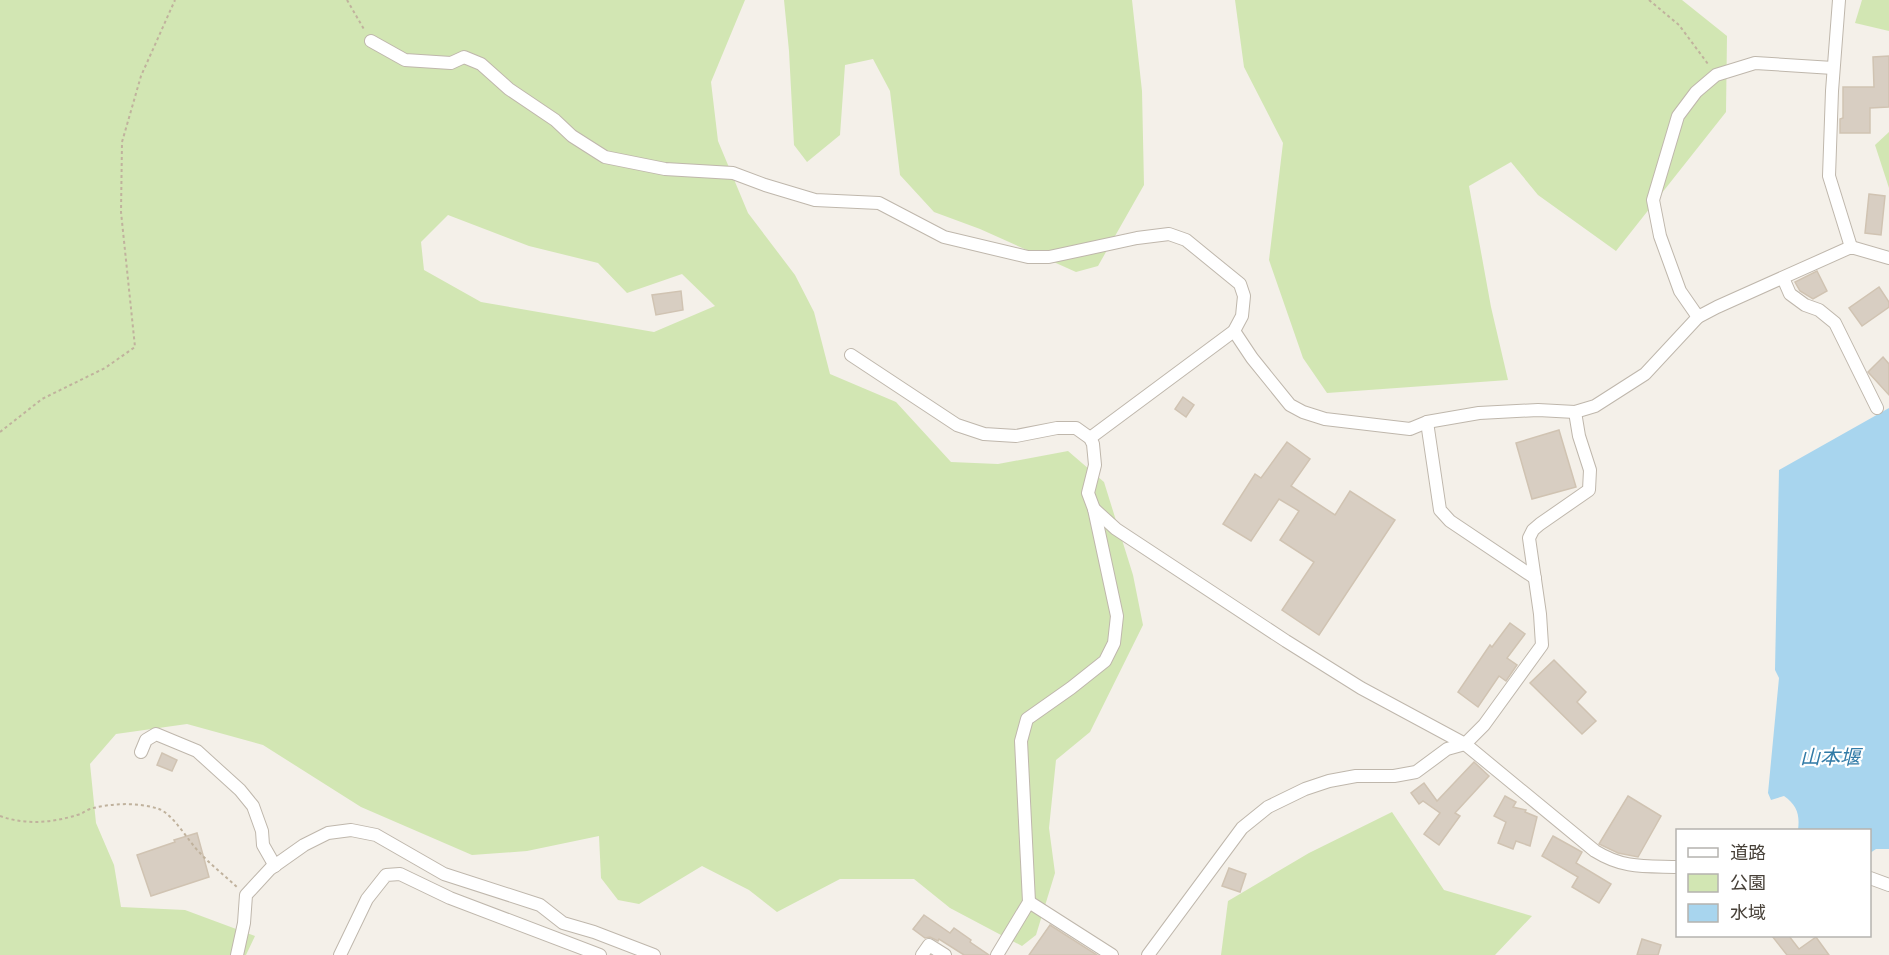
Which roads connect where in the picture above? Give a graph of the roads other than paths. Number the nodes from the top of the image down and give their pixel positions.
1 (1839, 0) edge
2 (371, 41) road end
3 (1833, 68) junction
4 (1851, 247) junction
5 (1889, 258) edge
6 (1782, 278) junction
7 (1698, 317) junction
8 (1234, 331) junction
9 (851, 355) dead end
10 (1877, 408) dead end
11 (1575, 412) junction
12 (1427, 422) junction
13 (1090, 438) junction
14 (1094, 509) junction
15 (1535, 578) junction
16 (1465, 744) junction
17 (141, 752) dead end
18 (275, 866) junction
19 (1676, 867) edge
20 (1871, 879) edge
21 (1889, 885) edge
22 (1029, 902) junction
23 (237, 955) edge
24 (340, 955) edge
25 (600, 955) edge
26 (654, 955) edge
27 (922, 955) edge
28 (945, 955) edge
29 (997, 955) edge
30 (1112, 955) edge
31 (1148, 955) edge

1 - 3 street
2 - 8 street
3 - 4 street
3 - 7 street
4 - 5 street
4 - 6 street
6 - 7 street
6 - 10 street
7 - 11 street
8 - 12 street
8 - 13 street
9 - 13 street
11 - 12 street
11 - 15 street
12 - 15 street
13 - 14 street
14 - 16 street
14 - 22 street
15 - 16 street
16 - 19 street
16 - 31 street
17 - 18 street
18 - 23 street
18 - 26 street
20 - 21 street
22 - 29 street
22 - 30 street
24 - 25 street
27 - 28 street

